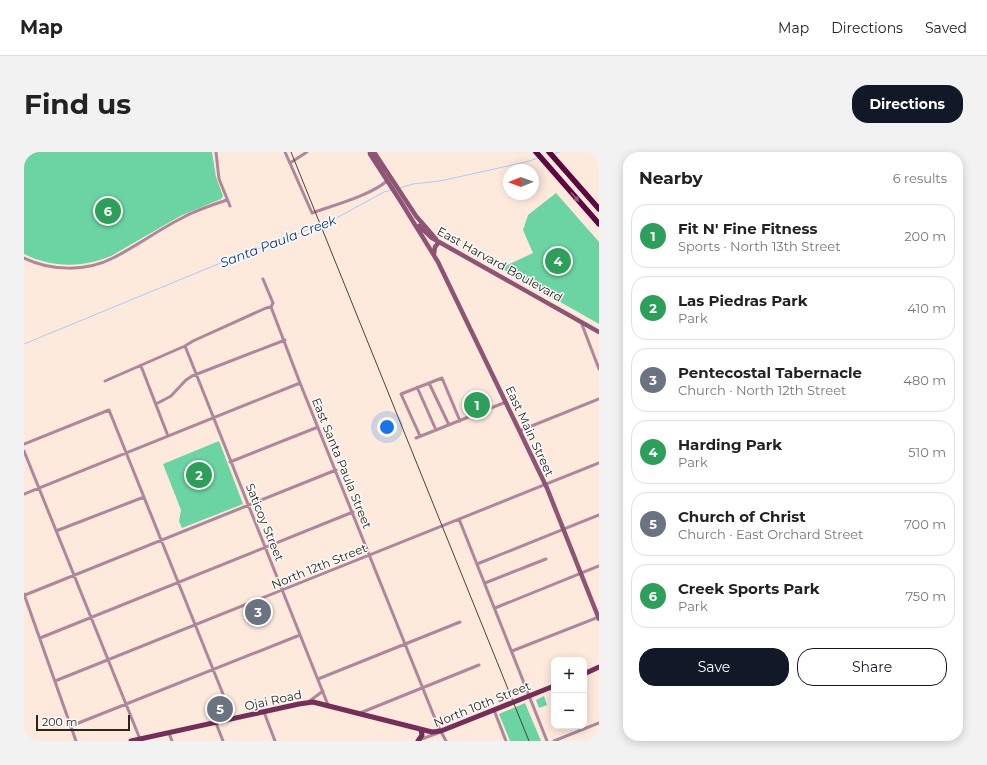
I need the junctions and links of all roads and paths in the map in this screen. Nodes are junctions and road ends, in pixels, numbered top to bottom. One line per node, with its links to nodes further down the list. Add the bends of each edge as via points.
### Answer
1 (216, 152): 10 (street, via 219,175)
2 (285, 152): 8 (street)
3 (307, 152): 8 (street)
4 (370, 152): 9 (street)
5 (374, 152): 9 (street)
6 (536, 152): 14 (highway, one-way to 14)
7 (549, 152): 13 (highway)
8 (290, 163): 9 (street, via 312,213)
9 (390, 182): 11 (street)
10 (227, 200): 12 (street); 17 (street, via 183,217 112,259 96,264 58,267)
11 (403, 201): 15 (street, East Harvard Boulevard, via 420,228); 16 (street, East Main Street)
12 (230, 206)
13 (599, 209)
14 (599, 224)
15 (438, 241): 16 (street); 20 (street, East Harvard Boulevard)
16 (435, 255): 32 (street, East Main Street)
17 (24, 258)
18 (263, 279): 19 (street, East Santa Paula Street, via 273,303)
19 (272, 307): 22 (street, East Santa Paula Street); 23 (street, via 200,337)
20 (581, 321): 21 (street, East Harvard Boulevard); 25 (street)
21 (599, 332)
22 (285, 340): 26 (street); 29 (street, East Santa Paula Street)
23 (185, 346): 24 (street); 26 (street, Saticoy Street)
24 (141, 366): 27 (street); 33 (street)
25 (599, 367)
26 (197, 375): 33 (street, via 186,380 171,396); 34 (street, Saticoy Street)
27 (105, 381)
28 (429, 382): 30 (street); 35 (street, via 442,378); 36 (street)
29 (300, 383): 34 (street); 37 (street, East Santa Paula Street)
30 (417, 387): 38 (street); 41 (street, via 401,394)
31 (599, 399): 39 (street)
32 (506, 402): 35 (street); 39 (street, East Main Street)
33 (156, 404): 40 (street)
34 (213, 418): 40 (street); 46 (street, Saticoy Street)
35 (460, 421): 36 (street)
36 (449, 425): 38 (street)
37 (318, 427): 46 (street); 48 (street, East Santa Paula Street)
38 (436, 430): 41 (street)
39 (519, 431): 49 (street, East Main Street)
40 (168, 436): 45 (street)
41 (420, 436): 42 (street)
42 (416, 438)
43 (24, 444): 45 (street, via 109,410)
44 (24, 451): 50 (street)
45 (127, 453): 50 (street); 52 (street)
46 (230, 462): 53 (street, Saticoy Street)
47 (599, 463): 49 (street, North 12th Street)
48 (336, 470): 53 (street); 54 (street, East Santa Paula Street)
49 (545, 485): 56 (street, North 12th Street); 57 (street, East Main Street)
50 (39, 488): 51 (street); 58 (street)
51 (24, 494)
52 (144, 497): 58 (street); 59 (street)
53 (248, 506): 59 (street); 60 (street, Saticoy Street)
54 (352, 512): 60 (street); 61 (street, East Santa Paula Street)
55 (599, 515): 57 (street)
56 (459, 519): 61 (street, North 12th Street); 63 (street)
57 (563, 530): 63 (street); 65 (street, East Main Street)
58 (56, 532): 66 (street)
59 (161, 540): 66 (street); 67 (street)
60 (266, 548): 67 (street); 69 (street, Saticoy Street)
61 (369, 555): 69 (street, North 12th Street); 78 (street, East Santa Paula Street)
62 (546, 559): 68 (street)
63 (478, 564): 68 (street)
64 (599, 566): 65 (street)
65 (581, 574): 71 (street); 73 (street, East Main Street)
66 (74, 576): 70 (street); 72 (street)
67 (178, 583): 72 (street); 75 (street)
68 (485, 583): 71 (street)
69 (282, 590): 75 (street, North 12th Street); 76 (street, Saticoy Street)
70 (24, 594): 77 (street)
71 (495, 608): 79 (street)
72 (90, 618): 77 (street); 80 (street)
73 (599, 618): 79 (street)
74 (460, 622): 78 (street)
75 (195, 625): 80 (street, North 12th Street); 83 (street)
76 (300, 635): 83 (street); 85 (street, Saticoy Street)
77 (40, 638): 86 (street)
78 (405, 644): 85 (street); 88 (street, East Santa Paula Street)
79 (512, 651): 90 (street)
80 (108, 660): 86 (street, North 12th Street); 92 (street)
81 (479, 665): 88 (street)
82 (599, 667): 84 (main road)
83 (213, 669): 92 (street); 97 (street)
84 (587, 673)
85 (318, 679): 89 (street, Saticoy Street)
86 (55, 681): 100 (street)
87 (551, 687): 90 (main road, North 10th Street)
88 (422, 688): 96 (street); 102 (street, East Santa Paula Street)
89 (323, 691): 91 (street); 93 (street, Saticoy Street)
90 (528, 696): 94 (main road, North 10th Street); 113 (street)
91 (307, 703): 93 (main road, Ojai Road); 95 (main road, Ojai Road)
92 (126, 704): 100 (street); 104 (street)
93 (328, 705): 96 (main road, Ojai Road)
94 (494, 710): 102 (main road, North 10th Street); 112 (street)
95 (264, 712): 97 (main road, Ojai Road); 109 (street)
96 (358, 714): 101 (main road, Ojai Road)
97 (233, 719): 98 (main road, Ojai Road)
98 (216, 723): 103 (main road, Ojai Road); 108 (street)
99 (599, 723): 114 (street)
100 (71, 726): 105 (street)
101 (420, 730): 102 (main road, Ojai Road); 110 (main road, via 422,735)
102 (441, 731): 110 (street, North 10th Street); 111 (street, East Santa Paula Street)
103 (169, 733): 104 (main road, Ojai Road); 107 (street)
104 (140, 739): 106 (main road, Ojai Road)
105 (76, 741)
106 (131, 741)
107 (172, 741)
108 (223, 741)
109 (275, 741)
110 (418, 741)
111 (446, 741)
112 (506, 741)
113 (547, 741)
114 (554, 741)

